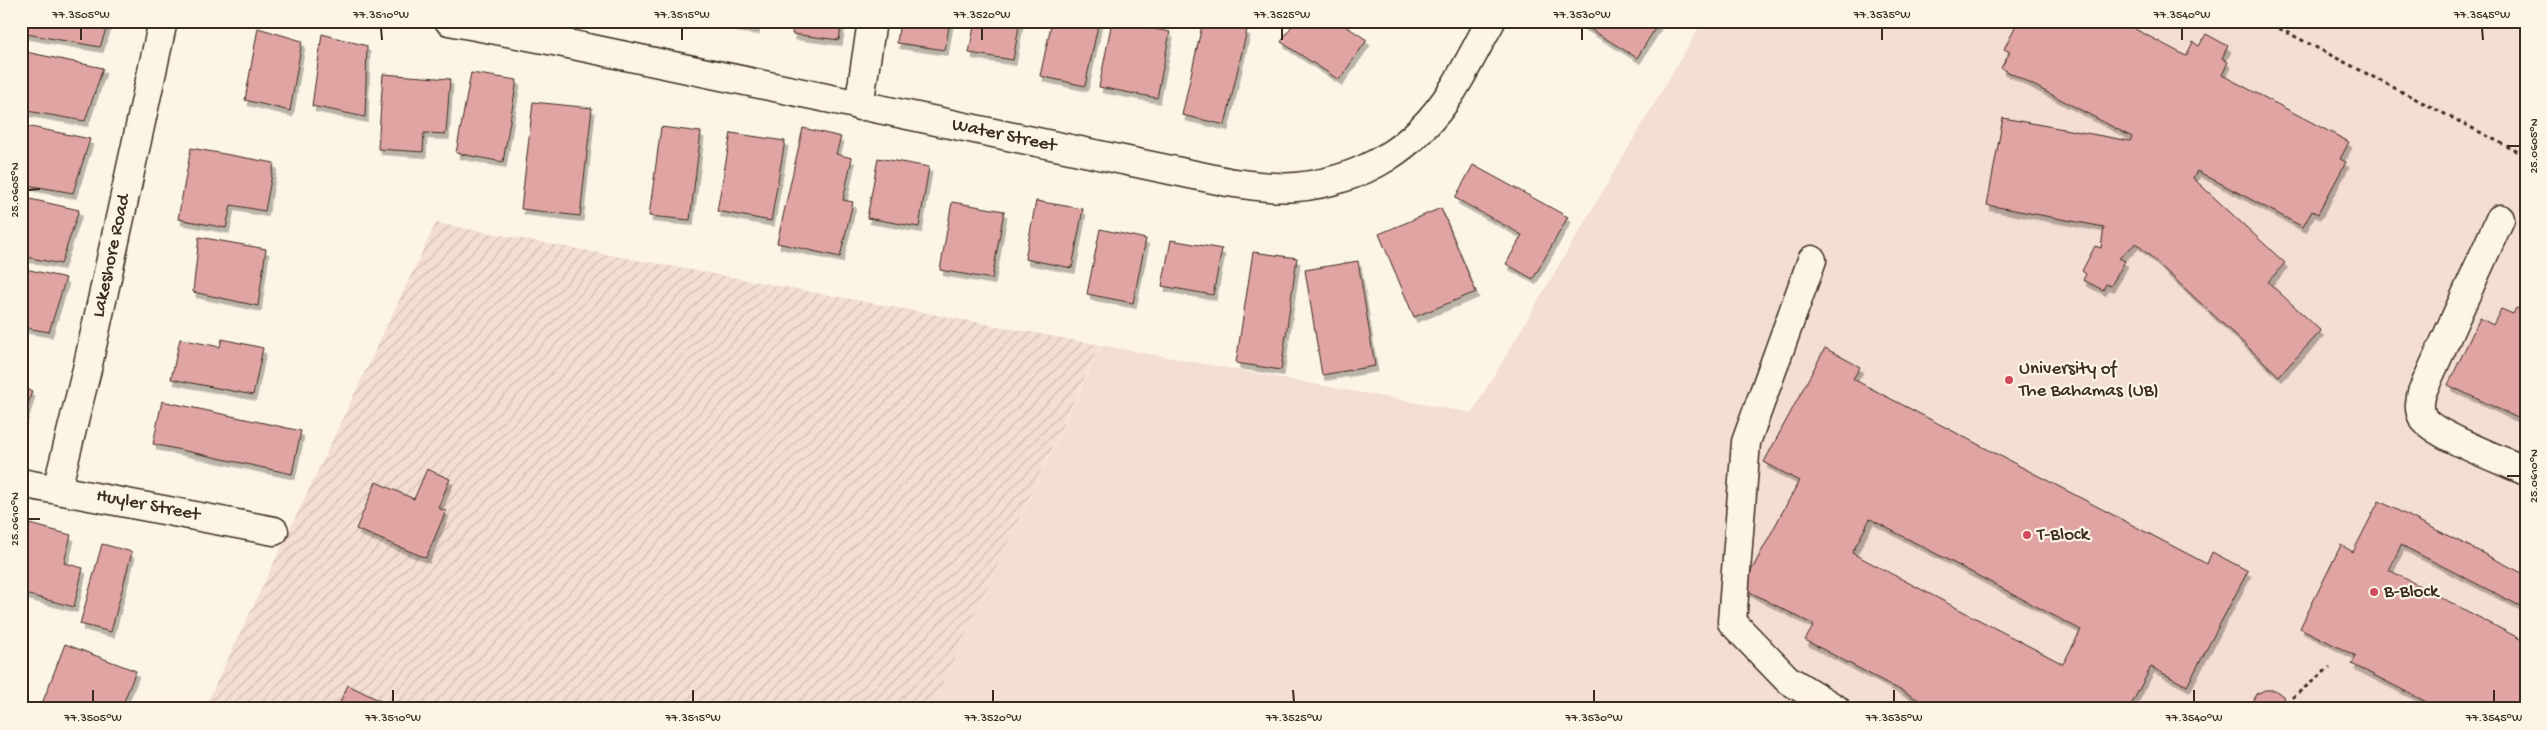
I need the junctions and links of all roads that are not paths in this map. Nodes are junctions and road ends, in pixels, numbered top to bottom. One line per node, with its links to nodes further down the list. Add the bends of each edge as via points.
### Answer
1 (163, 21): 11 (street, Lakeshore Road, via 87,369)
2 (449, 21): 5 (street, Water Street)
3 (872, 21): 6 (street)
4 (1491, 21): 6 (street, Water Street, via 1451,92 1416,135 1392,156 1331,182 1295,187 1228,182)
5 (556, 31): 6 (street, Water Street)
6 (859, 106)
7 (2500, 219): 9 (street, via 2422,392 2419,406 2423,419 2436,430)
8 (1812, 260): 13 (street, via 1746,442 1732,622 1787,679)
9 (2526, 471)
10 (21, 483): 11 (street, Huyler Street)
11 (57, 489): 12 (street, Huyler Street)
12 (274, 531)
13 (1836, 709)

